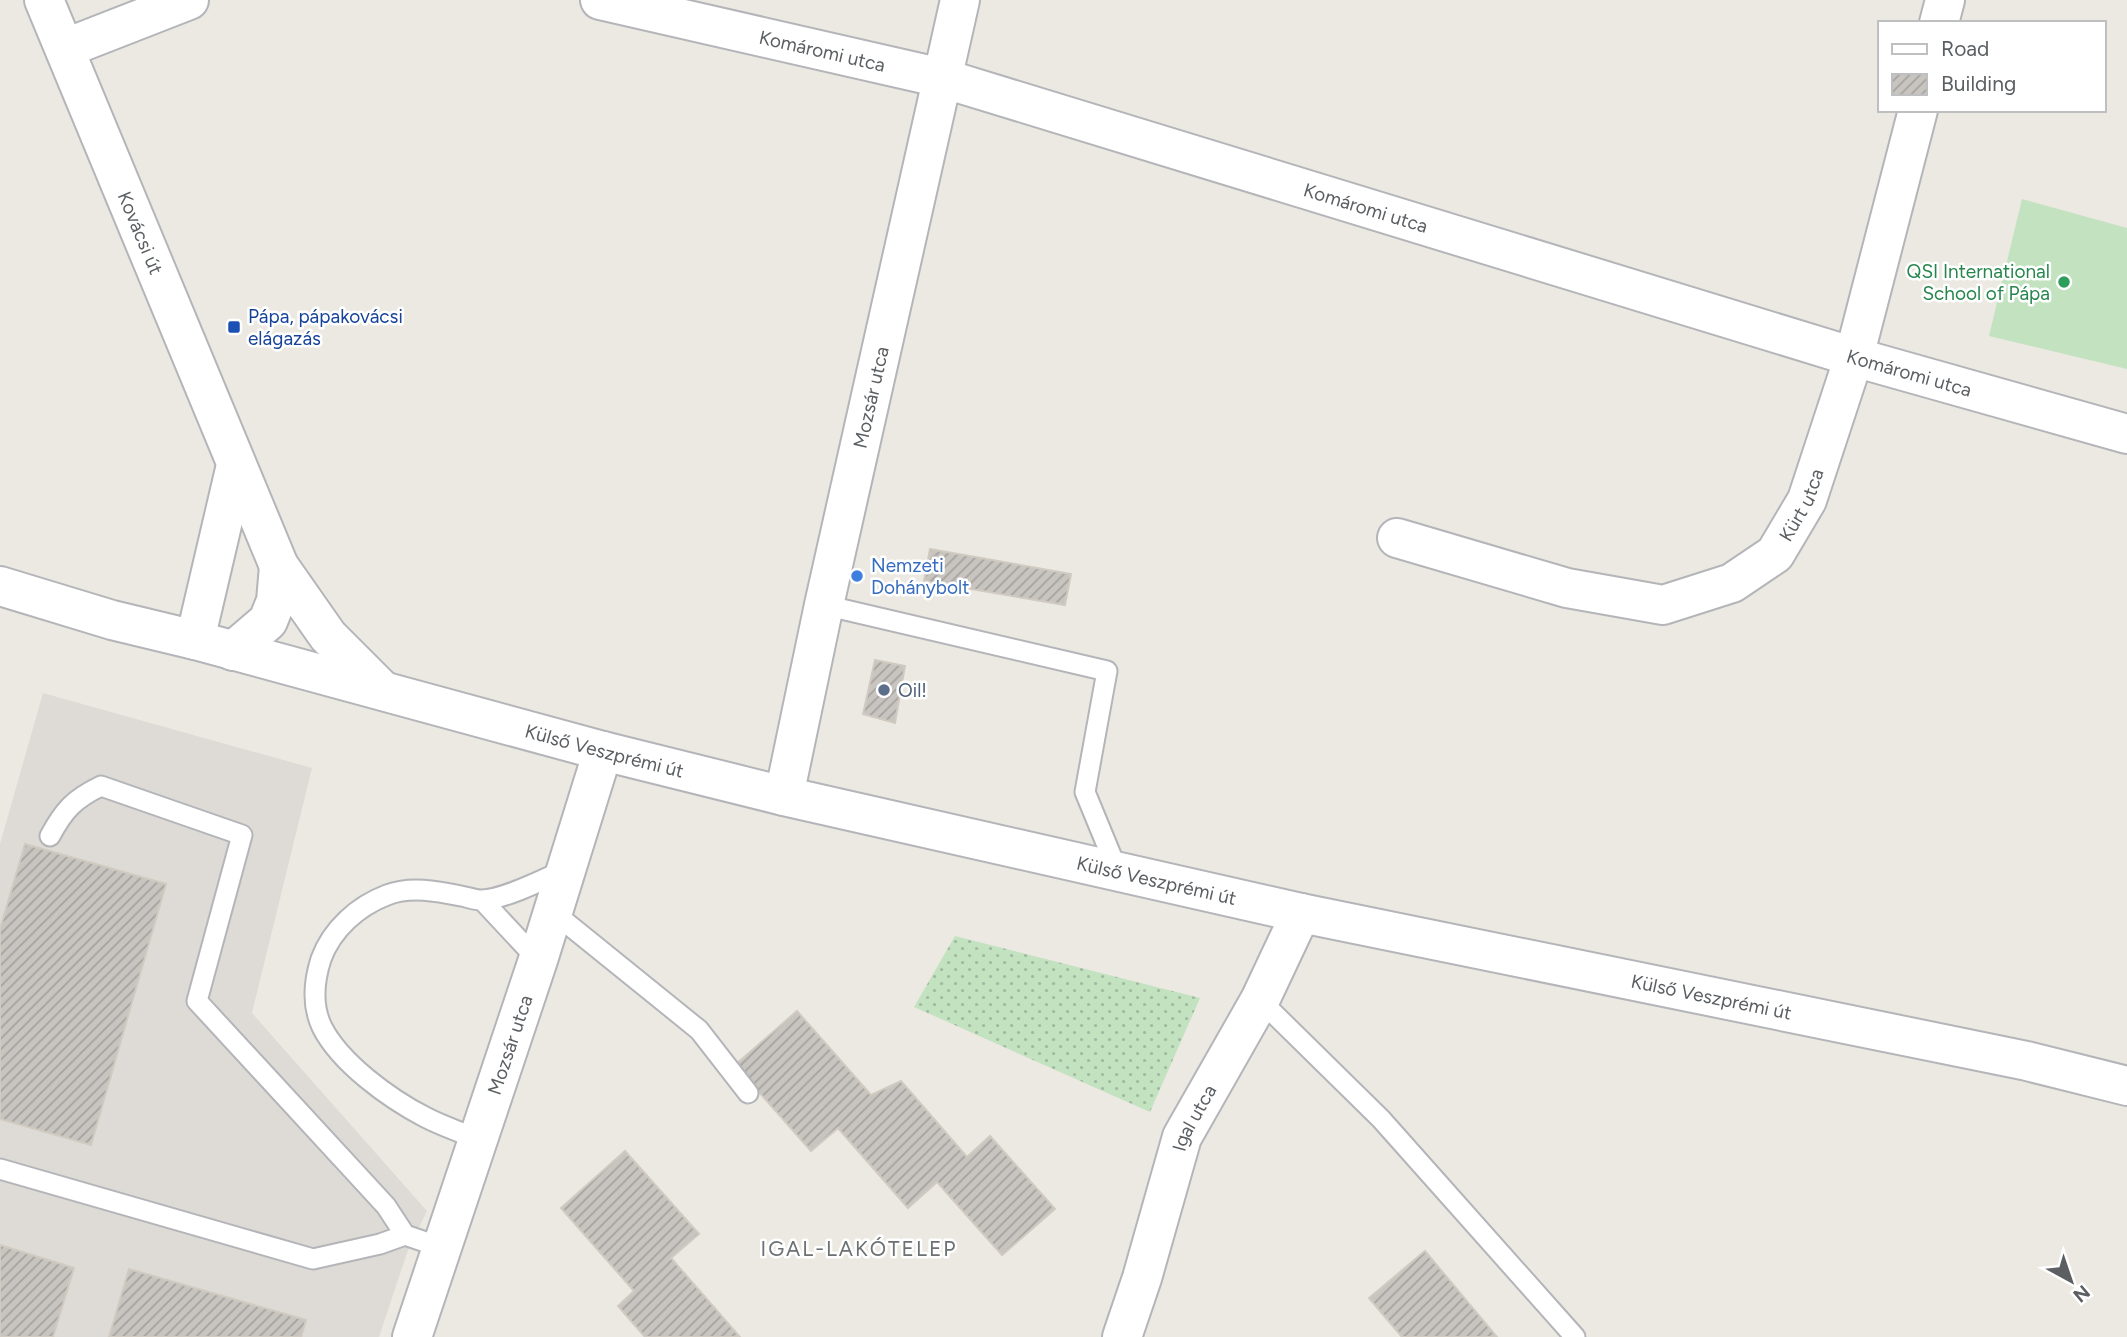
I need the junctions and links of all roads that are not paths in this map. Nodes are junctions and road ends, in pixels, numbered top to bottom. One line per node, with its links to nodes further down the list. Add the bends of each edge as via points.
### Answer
1 (44, 0): 7 (street, Kovácsi út)
2 (189, 0): 7 (street)
3 (600, 0): 8 (street, Komáromi utca)
4 (960, 0): 8 (street, Mozsár utca)
5 (1945, 0): 6 (street)
6 (1940, 21)
7 (66, 48): 12 (street, Kovácsi út)
8 (942, 78): 10 (street, Komáromi utca); 16 (street, Mozsár utca)
9 (1917, 112): 10 (street, Kürt utca)
10 (1854, 357): 11 (street, Komáromi utca); 13 (street, Kürt utca, via 1807,500 1776,554 1732,583 1663,605 1567,587)
11 (2127, 434)
12 (236, 465): 14 (street, Kovácsi út); 17 (street)
13 (1397, 538)
14 (279, 566): 18 (street, via 276,601 268,621); 19 (street, Kovácsi út, via 328,636)
15 (0, 586): 17 (street, Külső Veszprémi út)
16 (824, 605): 21 (street, Mozsár utca); 24 (lane, via 1107,671 1085,792)
17 (195, 640): 18 (street, Külső Veszprémi út)
18 (233, 651): 19 (street, Külső Veszprémi út)
19 (383, 691): 20 (street, Külső Veszprémi út)
20 (603, 751): 21 (street, Külső Veszprémi út); 23 (street, Mozsár utca)
21 (783, 796): 24 (street, Külső Veszprémi út)
22 (50, 836): 34 (lane, via 61,815 80,796 101,786 242,835 197,1001 386,1206)
23 (566, 869): 25 (lane, via 526,888); 26 (street, Mozsár utca)
24 (1118, 872): 27 (street, Külső Veszprémi út)
25 (482, 900): 28 (lane); 32 (lane, via 428,890 391,893 364,904 325,949 316,974 315,1002 322,1027 363,1075 425,1117)
26 (553, 912): 28 (street, Mozsár utca); 31 (lane, via 699,1030)
27 (1301, 913): 29 (street, Igal utca); 30 (street, Külső Veszprémi út, via 2027,1061)
28 (538, 960): 32 (street, Mozsár utca)
29 (1260, 1000): 37 (street, Igal utca, via 1182,1137); 38 (lane, via 1381,1119)
30 (2127, 1086)
31 (748, 1093)
32 (479, 1140): 35 (street, Mozsár utca)
33 (0, 1169): 34 (lane, via 313,1259)
34 (405, 1235): 35 (lane)
35 (443, 1248): 36 (street, Mozsár utca)
36 (412, 1337)
37 (1122, 1337)
38 (1575, 1337)

